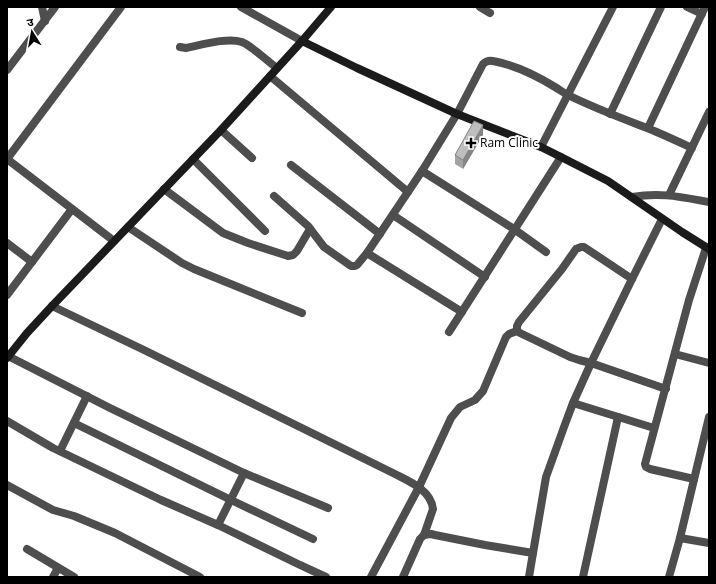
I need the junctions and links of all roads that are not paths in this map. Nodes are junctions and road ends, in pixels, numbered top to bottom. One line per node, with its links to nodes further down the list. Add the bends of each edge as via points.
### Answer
1 (42, 7): 12 (street)
2 (55, 7): 12 (street)
3 (121, 7): 28 (street)
4 (241, 7): 13 (street)
5 (330, 7): 13 (street)
6 (480, 7): 11 (street)
7 (613, 7): 18 (street)
8 (661, 7): 21 (street)
9 (687, 7): 10 (street)
10 (704, 10): 22 (street)
11 (490, 13)
12 (45, 21): 16 (street)
13 (302, 41): 15 (street); 20 (street)
14 (180, 47): 15 (street, via 238,41)
15 (276, 68): 17 (street)
16 (7, 70)
17 (270, 76): 23 (street); 33 (street)
18 (568, 95): 20 (street, via 527,73 489,61 482,64); 21 (street); 24 (street)
19 (709, 112): 25 (street)
20 (457, 114): 24 (street); 31 (street)
21 (610, 114): 22 (street)
22 (648, 128): 25 (street)
23 (220, 130): 27 (street); 29 (street)
24 (542, 147): 26 (street)
25 (692, 148): 34 (street)
26 (561, 157): 36 (street); 43 (street)
27 (252, 158)
28 (7, 159): 38 (street)
29 (193, 159): 32 (street); 44 (street)
30 (291, 165): 45 (street)
31 (422, 172): 33 (street); 43 (street)
32 (164, 189): 41 (street); 42 (street, via 223,234 288,256 295,254)
33 (408, 192): 39 (street)
34 (669, 195): 36 (street); 37 (street)
35 (274, 196): 42 (street)
36 (632, 197): 40 (street)
37 (709, 202)
38 (72, 209): 46 (street); 51 (street)
39 (393, 215): 45 (street); 52 (street)
40 (662, 219): 48 (street); 53 (street)
41 (128, 227): 46 (street); 57 (street, via 182,263)
42 (310, 228): 50 (street, via 324,248 351,266 357,265)
43 (514, 229): 49 (street); 52 (street)
44 (265, 230)
45 (380, 234): 50 (street)
46 (114, 242): 55 (street)
47 (7, 243): 51 (street)
48 (707, 248): 60 (street, via 689,300)
49 (546, 252)
50 (368, 253): 56 (street)
51 (32, 262): 54 (street)
52 (485, 277): 56 (street)
53 (632, 278): 58 (street, via 584,247 579,247 519,322); 62 (street)
54 (7, 295)
55 (52, 306): 61 (street); 76 (street)
56 (462, 312): 59 (street)
57 (302, 314)
58 (517, 331): 62 (street, via 566,355); 76 (street, via 506,337 483,391 474,400 460,407 451,418)
59 (449, 332)
60 (675, 354): 63 (street); 64 (street)
61 (8, 357): 65 (street)
62 (591, 363): 64 (street); 66 (street)
63 (709, 363)
64 (666, 389): 71 (street)
65 (87, 396): 70 (street); 73 (street)
66 (573, 404): 67 (street); 85 (street, via 546,477)
67 (618, 417): 71 (street); 94 (street)
68 (709, 417): 74 (street)
69 (7, 421): 72 (street)
70 (74, 423): 72 (street); 77 (street)
71 (654, 428): 74 (street, via 645,466)
72 (60, 451): 79 (street)
73 (244, 473): 77 (street); 78 (street)
74 (694, 479): 81 (street)
75 (7, 485): 89 (street, via 52,510 115,533)
76 (419, 487): 80 (street, via 433,509); 91 (street)
77 (231, 500): 79 (street); 82 (street)
78 (328, 508)
79 (218, 525): 90 (street)
80 (424, 535): 85 (street, via 435,534); 92 (street)
81 (680, 538): 83 (street); 95 (street)
82 (313, 539)
83 (709, 543)
84 (27, 549): 86 (street)
85 (532, 552): 93 (street)
86 (58, 568): 87 (street); 88 (street)
87 (53, 577)
88 (74, 577)
89 (200, 577)
90 (326, 577)
91 (371, 577)
92 (403, 577)
93 (530, 577)
94 (583, 577)
95 (669, 577)

